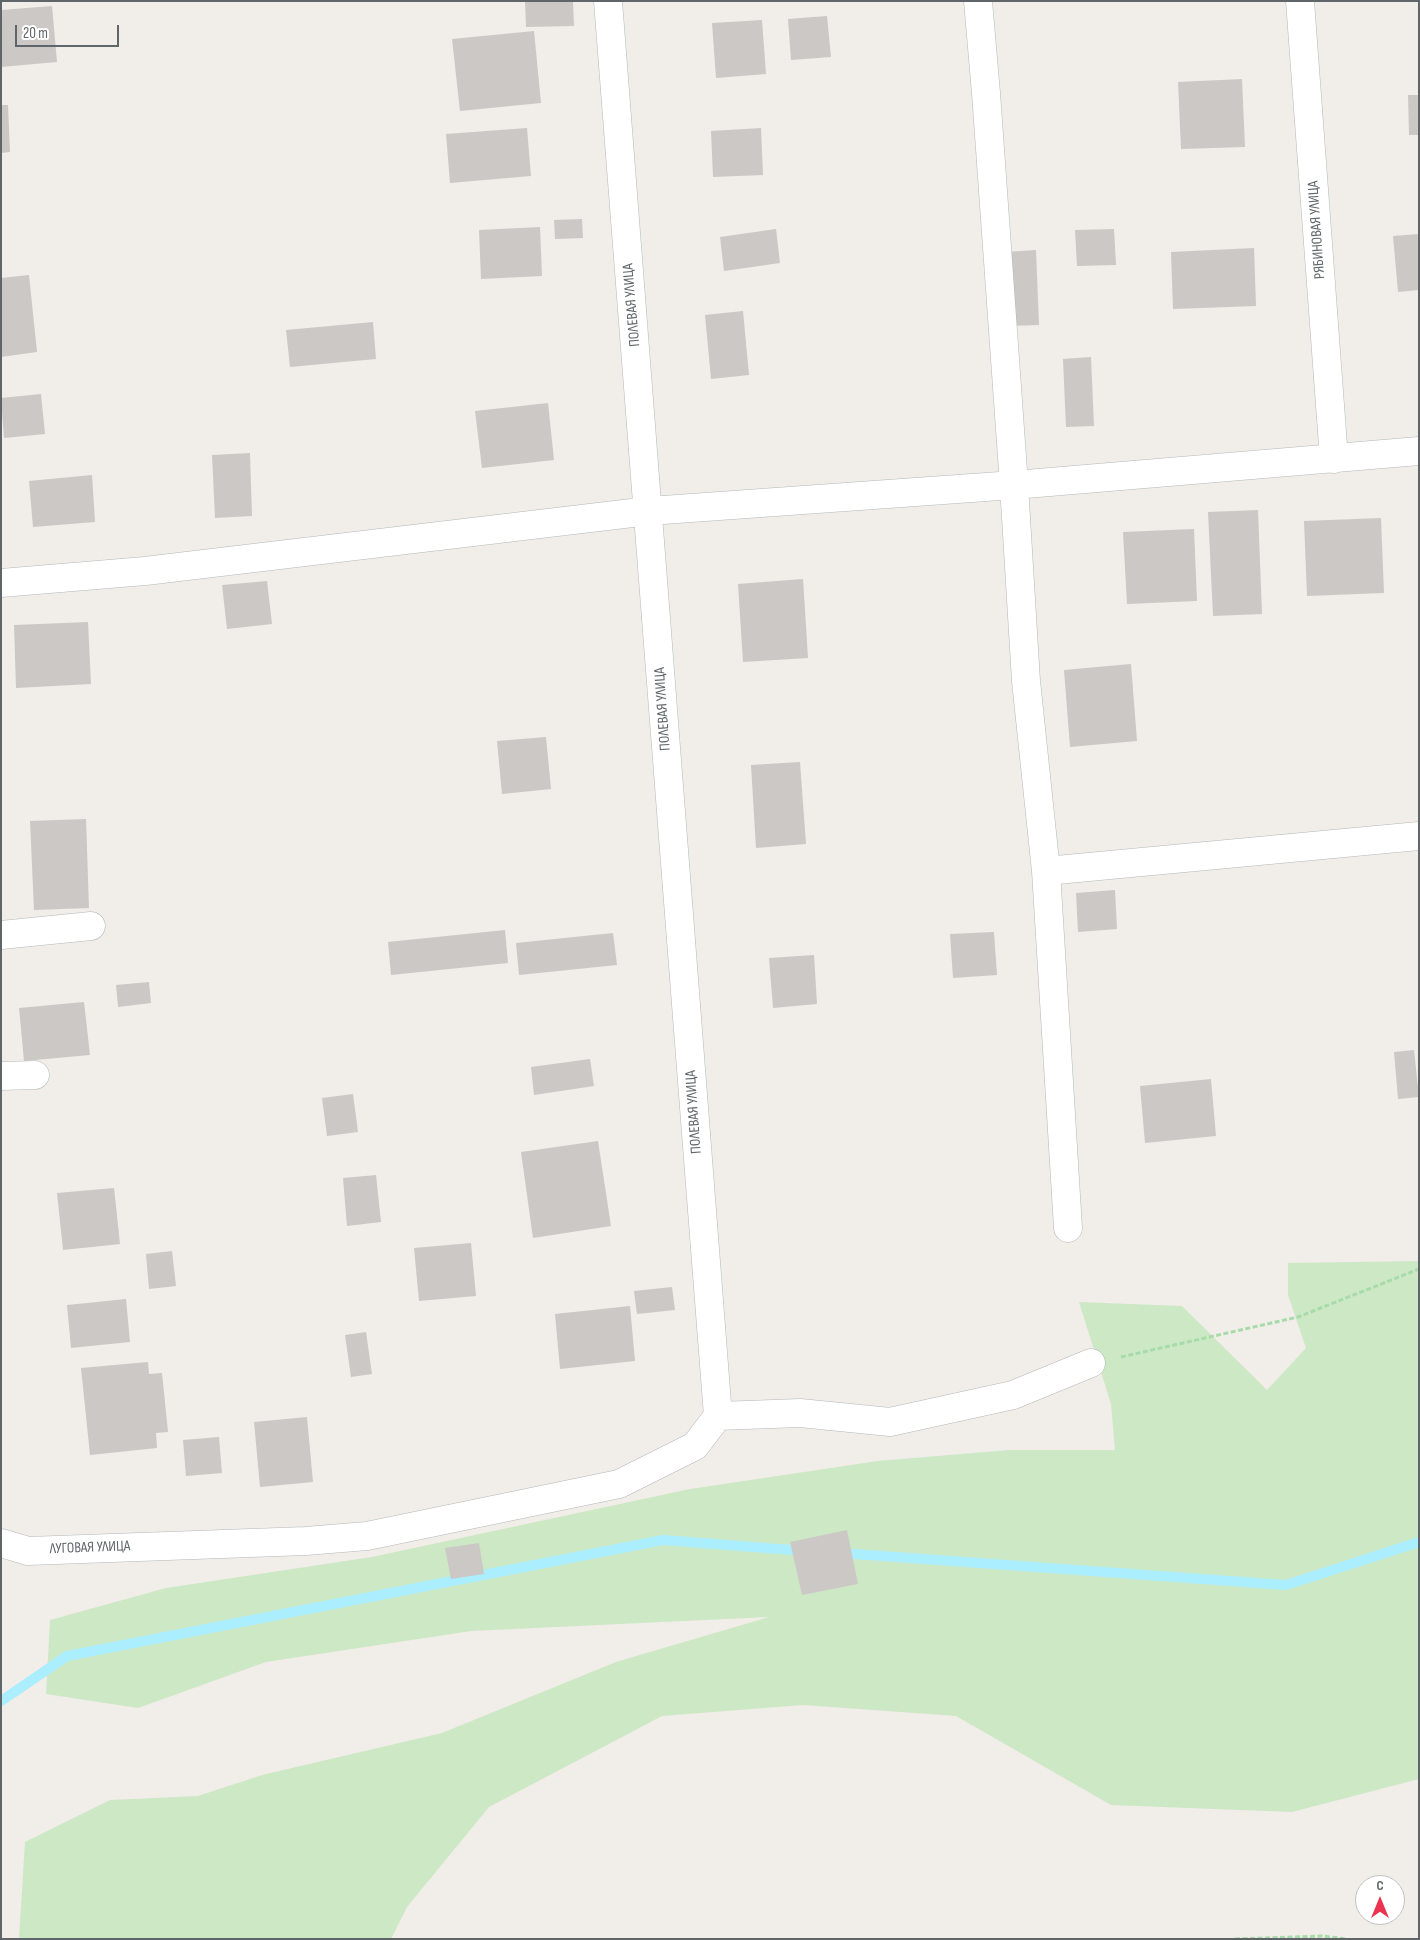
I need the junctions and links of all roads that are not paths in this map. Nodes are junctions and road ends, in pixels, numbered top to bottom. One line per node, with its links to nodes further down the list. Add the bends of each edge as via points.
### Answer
1 (608, 1): 7 (street, ПОЛЕВАЯ УЛИЦА)
2 (978, 1): 6 (street)
3 (1300, 1): 5 (street, РЯБИНОВАЯ УЛИЦА)
4 (1419, 451): 5 (street)
5 (1334, 459): 6 (street)
6 (1014, 485): 7 (street); 10 (street, via 1026,681)
7 (649, 511): 8 (street, via 145,571); 17 (street, ПОЛЕВАЯ УЛИЦА)
8 (1, 583)
9 (1419, 836): 10 (street)
10 (1046, 871): 15 (street)
11 (91, 926): 12 (street)
12 (1, 935)
13 (35, 1075): 14 (street)
14 (1, 1076)
15 (1068, 1228)
16 (1091, 1364): 17 (street, via 1013,1395 890,1422 800,1413)
17 (718, 1416): 18 (street, ЛУГОВАЯ УЛИЦА, via 695,1446 619,1484 367,1536 28,1551)
18 (1, 1543)

